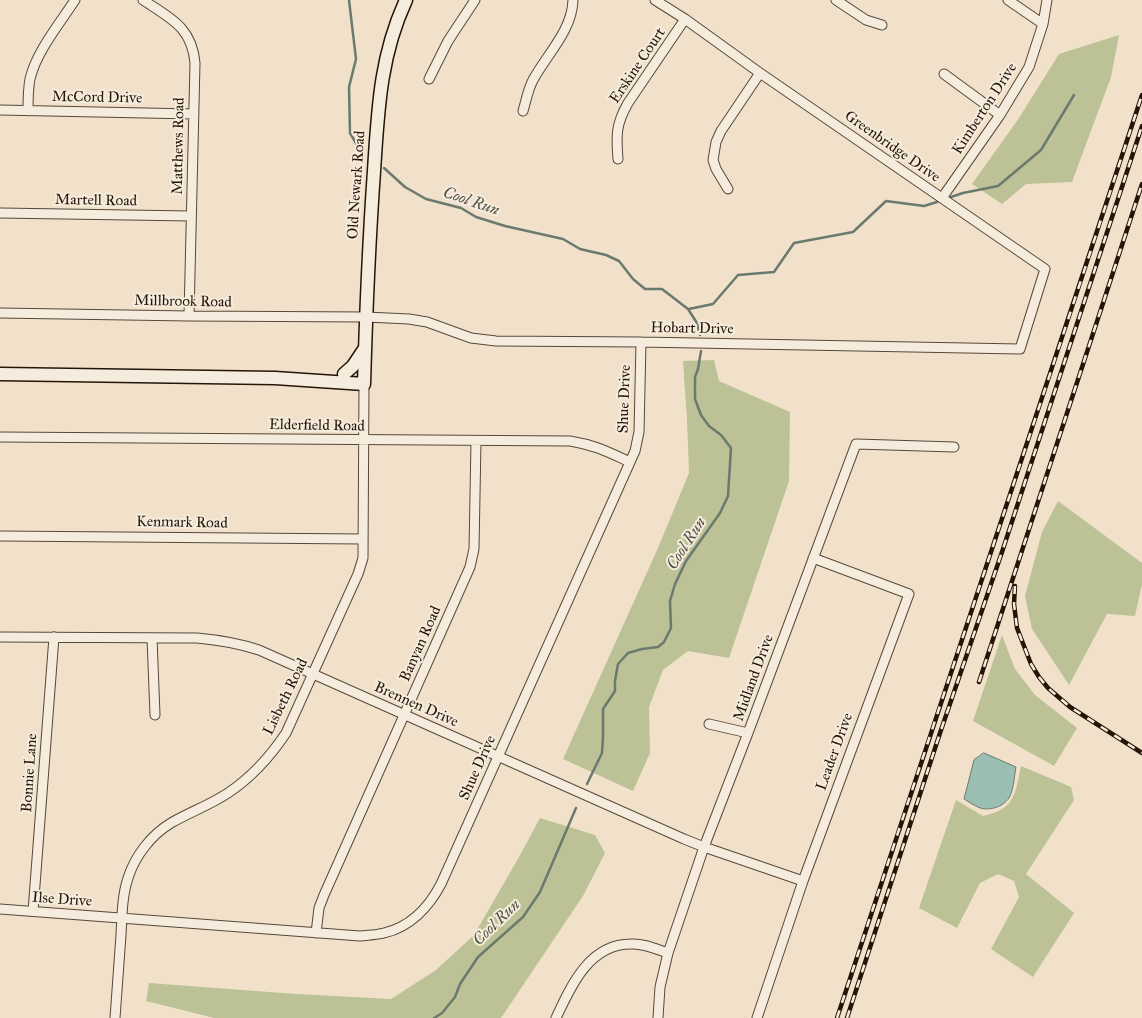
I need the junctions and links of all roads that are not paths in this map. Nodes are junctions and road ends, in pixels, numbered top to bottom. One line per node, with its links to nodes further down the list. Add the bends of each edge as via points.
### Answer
1 (75, 0): 17 (street, via 37,60 30,78)
2 (143, 0): 19 (street, Matthews Road, via 181,27 192,46)
3 (406, 0): 28 (street, Old Newark Road, via 386,57 380,90)
4 (475, 0): 15 (street, via 448,41)
5 (573, 0): 18 (street, via 567,27 532,82)
6 (655, 0): 10 (street, Greenbridge Drive)
7 (836, 0): 12 (street, via 866,20)
8 (1008, 0): 11 (street)
9 (1047, 0): 11 (street, Kimberton Drive)
10 (685, 19): 13 (street, Greenbridge Drive); 21 (street, Erskine Court, via 620,118 616,141)
11 (1043, 24): 20 (street, Kimberton Drive, via 1029,67)
12 (882, 25)
13 (760, 73): 22 (street, via 716,142 713,160); 23 (street, Greenbridge Drive)
14 (944, 74): 20 (street)
15 (429, 80)
16 (0, 110): 17 (street, McCord Drive)
17 (28, 111): 19 (street, McCord Drive)
18 (523, 111)
19 (194, 114): 25 (street, Matthews Road)
20 (1000, 115): 23 (street, Kimberton Drive)
21 (618, 158)
22 (728, 189)
23 (942, 198): 31 (street, Greenbridge Drive, via 1045,269)
24 (0, 212): 25 (street, Martell Road)
25 (191, 216): 27 (street, Matthews Road)
26 (0, 313): 27 (street, Millbrook Road)
27 (189, 316): 28 (street, Millbrook Road)
28 (366, 317): 29 (street, Hobart Drive, via 427,322 482,340); 30 (street, Old Newark Road)
29 (641, 342): 31 (street, Hobart Drive); 40 (street, Shue Drive, via 639,432)
30 (365, 348): 33 (street); 35 (street, Old Newark Road)
31 (1020, 349)
32 (0, 374): 34 (street)
33 (344, 374): 34 (street); 35 (street)
34 (275, 378): 35 (street)
35 (364, 380): 37 (street, Lisbeth Road)
36 (0, 437): 37 (street, Elderfield Road)
37 (364, 440): 38 (street, Elderfield Road); 42 (street, Lisbeth Road)
38 (476, 441): 40 (street, Elderfield Road, via 587,444); 49 (street, Banyan Road, via 472,559)
39 (954, 447): 43 (street, Midland Drive, via 856,444)
40 (630, 462): 52 (street, Shue Drive)
41 (0, 536): 42 (street, Kenmark Road)
42 (363, 539): 47 (street, Lisbeth Road, via 361,567)
43 (813, 558): 51 (street, Midland Drive); 54 (street, Leader Drive, via 909,594)
44 (0, 637): 45 (street, Brennen Drive)
45 (54, 637): 46 (street, Brennen Drive); 56 (street, Bonnie Lane)
46 (152, 638): 47 (street, Brennen Drive, via 230,642 259,650); 48 (street)
47 (313, 674): 49 (street, Brennen Drive); 57 (street, Lisbeth Road, via 286,733 269,757 228,793 171,823 149,841 128,878)
48 (155, 715)
49 (405, 715): 52 (street, Brennen Drive); 58 (street, Banyan Road, via 324,895)
50 (708, 724): 51 (street)
51 (748, 733): 53 (street, Midland Drive)
52 (498, 757): 53 (street, Brennen Drive); 58 (street, Shue Drive, via 442,884 419,914 384,933 360,936)
53 (704, 847): 54 (street, Brennen Drive); 59 (street, Midland Drive)
54 (803, 881): 63 (street, Leader Drive)
55 (0, 909): 56 (street, Ilse Drive)
56 (34, 912): 57 (street, Ilse Drive)
57 (122, 918): 58 (street, Shue Drive); 60 (street, Lisbeth Road)
58 (316, 933)
59 (668, 953): 61 (street, via 631,944 618,945 594,957 580,972); 62 (street, Midland Drive, via 660,987)
60 (115, 1018)
61 (556, 1018)
62 (658, 1018)
63 (757, 1018)

